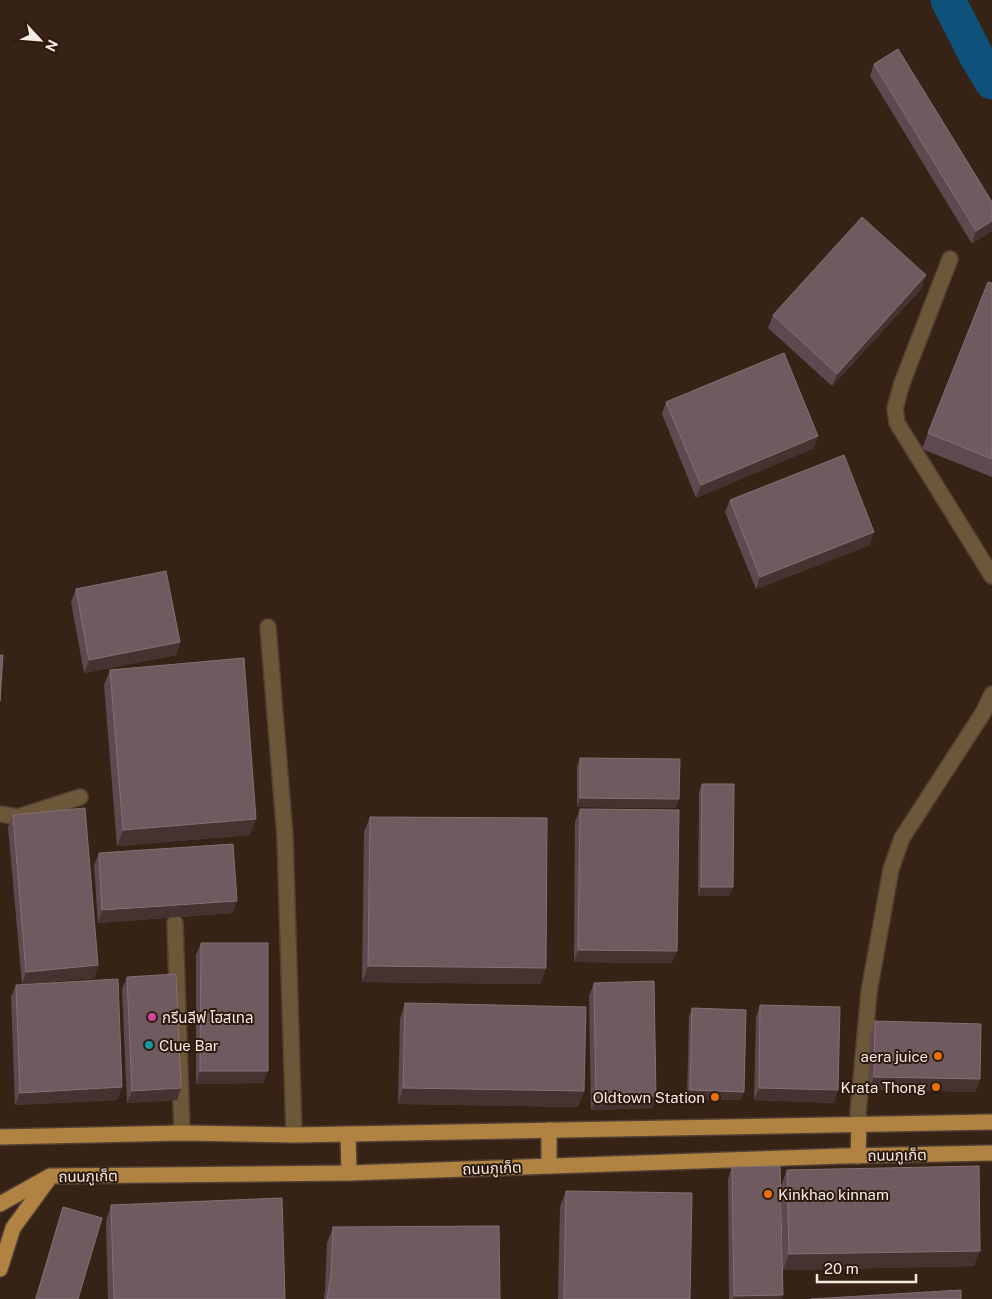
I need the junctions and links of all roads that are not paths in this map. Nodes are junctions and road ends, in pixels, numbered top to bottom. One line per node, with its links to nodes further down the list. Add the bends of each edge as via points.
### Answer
1 (950, 259): 2 (street, via 895,408 897,423)
2 (992, 576)
3 (268, 627): 14 (street, via 285,837)
4 (992, 694): 5 (street)
5 (988, 712): 10 (street, via 902,838 891,869 869,992)
6 (80, 797): 7 (street, via 18,817)
7 (0, 814)
8 (175, 923): 12 (street)
9 (992, 1122): 10 (main road, ถนนภูเก็ต)
10 (859, 1125): 11 (main road, ถนนภูเก็ต); 17 (main road)
11 (549, 1130): 13 (main road, ถนนภูเก็ต); 18 (main road)
12 (182, 1133): 14 (main road, ถนนภูเก็ต); 15 (main road, ถนนภูเก็ต)
13 (348, 1134): 14 (main road, ถนนภูเก็ต); 19 (main road)
14 (294, 1135)
15 (0, 1137)
16 (992, 1153): 17 (main road, ถนนภูเก็ต)
17 (858, 1156): 18 (main road, ถนนภูเก็ต)
18 (549, 1166): 19 (main road, ถนนภูเก็ต)
19 (349, 1173): 20 (main road, ถนนภูเก็ต)
20 (50, 1176): 21 (main road, ถนนภูเก็ต); 22 (main road, via 13,1228)
21 (0, 1204)
22 (0, 1269)

